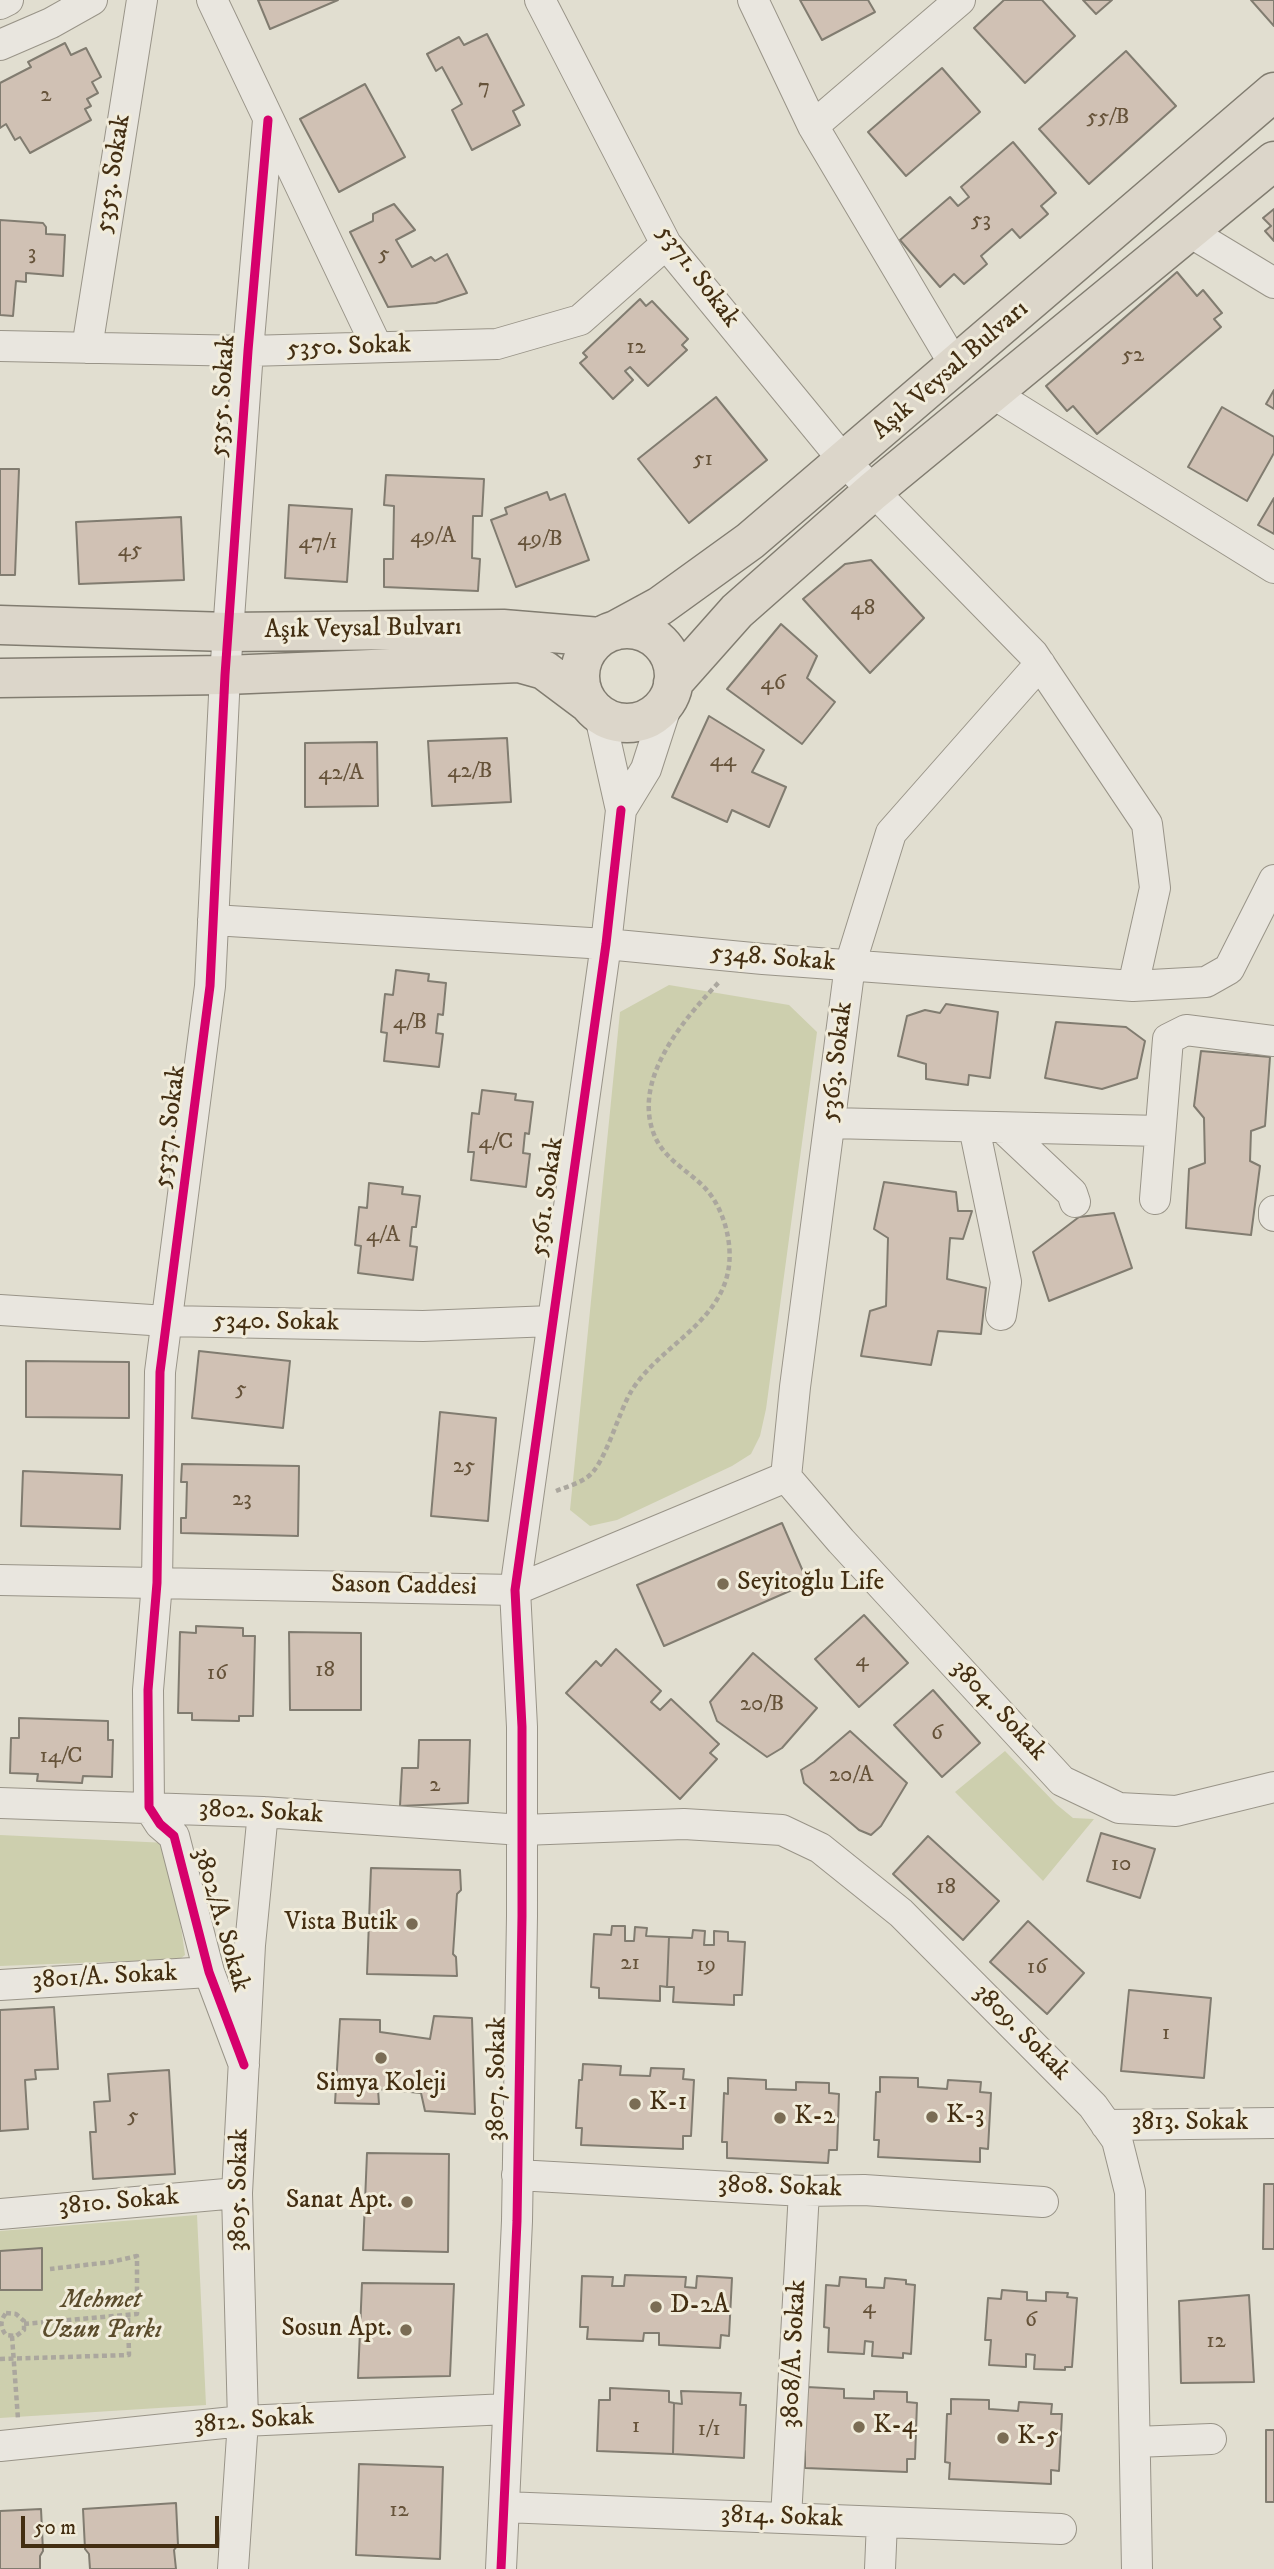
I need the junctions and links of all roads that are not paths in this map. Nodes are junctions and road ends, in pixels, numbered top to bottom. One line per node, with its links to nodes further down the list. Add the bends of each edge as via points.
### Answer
1 (8, 0): 8 (street)
2 (92, 0): 9 (street)
3 (142, 0): 19 (street, 5353. Sokak)
4 (212, 0): 11 (street)
5 (540, 0): 15 (street, 5371. Sokak)
6 (753, 0): 12 (street)
7 (960, 0): 12 (street)
8 (0, 4)
9 (0, 45)
10 (1274, 93): 21 (main road, Aşık Veysal Bulvarı)
11 (268, 120): 18 (street); 20 (street, 5355. Sokak)
12 (813, 126): 21 (street)
13 (1274, 161): 14 (main road, Aşık Veysal Bulvarı)
14 (1188, 231): 16 (street); 22 (main road, Aşık Veysal Bulvarı)
15 (666, 244): 18 (street, 5350. Sokak, via 580,320 497,344); 23 (street, 5371. Sokak)
16 (1274, 283)
17 (0, 346): 19 (street, 5350. Sokak)
18 (377, 347): 20 (street, 5350. Sokak)
19 (87, 348): 20 (street, 5350. Sokak)
20 (248, 351): 27 (street, 5355. Sokak)
21 (956, 367): 23 (main road, Aşık Veysal Bulvarı)
22 (992, 394): 24 (main road, Aşık Veysal Bulvarı); 25 (street)
23 (845, 462): 24 (street, 5371. Sokak); 28 (main road, Aşık Veysal Bulvarı, via 750,541 660,606)
24 (873, 491): 29 (street, 5371. Sokak); 32 (main road, Aşık Veysal Bulvarı, via 737,611)
25 (1274, 568)
26 (0, 625): 27 (main road, Aşık Veysal Bulvarı)
27 (228, 632): 28 (main road, Aşık Veysal Bulvarı, via 503,629); 30 (street, 5355. Sokak)
28 (607, 634): 32 (main road, via 629,629 657,640 673,667); 33 (main road, via 589,648 582,661 582,691)
29 (1040, 664): 38 (street, 5363. Sokak, via 891,833); 39 (street, 5371. Sokak, via 1147,824 1155,888)
30 (225, 675): 31 (main road, Aşık Veysal Bulvarı); 33 (main road, Aşık Veysal Bulvarı, via 519,663 544,670); 36 (street, 5537. Sokak)
31 (0, 678)
32 (671, 690): 33 (main road, via 659,711 646,720 615,722); 34 (street, via 646,769)
33 (594, 709): 34 (street)
34 (621, 810): 37 (street, 5361. Sokak)
35 (1274, 880): 39 (street, 5348. Sokak, via 1229,969 1206,982)
36 (213, 920): 37 (street, 5348. Sokak); 48 (street, 5537. Sokak, via 210,986)
37 (606, 944): 38 (street, 5348. Sokak); 49 (street, 5361. Sokak)
38 (850, 965): 39 (street, 5348. Sokak); 41 (street, 5363. Sokak)
39 (1133, 985)
40 (1274, 1041): 43 (street, via 1186,1030 1168,1039)
41 (830, 1123): 42 (street); 50 (street, 5363. Sokak)
42 (988, 1127): 43 (street); 45 (street, via 1072,1193); 47 (street, via 1006,1282)
43 (1160, 1131): 44 (street)
44 (1155, 1199)
45 (1074, 1202)
46 (0, 1310): 48 (street, 5340. Sokak)
47 (1001, 1315)
48 (166, 1321): 49 (street, 5340. Sokak, via 423,1326); 52 (street, 5537. Sokak, via 160,1372)
49 (552, 1321): 53 (street, 5361. Sokak)
50 (786, 1477): 53 (street, Sason Caddesi); 54 (street, 3804. Sokak, via 1062,1781 1119,1808 1176,1811)
51 (0, 1580): 52 (street, Sason Caddesi)
52 (157, 1583): 53 (street, Sason Caddesi); 56 (street, via 148,1690)
53 (515, 1590): 58 (street, 3807. Sokak)
54 (1274, 1787)
55 (0, 1803): 56 (street, 3802. Sokak)
56 (149, 1807): 57 (street, 3802. Sokak); 59 (street, 3802/A. Sokak, via 174,1836)
57 (263, 1812): 58 (street, 3802. Sokak); 61 (street, 3805. Sokak)
58 (522, 1830): 63 (street, 3809. Sokak, via 696,1825 782,1830 820,1848 901,1913 1038,2049); 64 (street, 3807. Sokak)
59 (209, 1972): 60 (street, 3801/A. Sokak); 61 (street, 3802/A. Sokak)
60 (0, 1985)
61 (244, 2065): 66 (street, 3805. Sokak)
62 (1274, 2123): 63 (street, 3813. Sokak)
63 (1106, 2125): 72 (street, 3809. Sokak, via 1117,2140 1130,2192)
64 (517, 2175): 65 (street, 3808. Sokak); 69 (street, 3807. Sokak)
65 (804, 2191): 67 (street, 3808. Sokak, via 864,2190); 75 (street, 3808/A. Sokak)
66 (237, 2193): 68 (street, 3810. Sokak); 70 (street, 3805. Sokak)
67 (1043, 2202)
68 (0, 2214)
69 (508, 2409): 70 (street, 3812. Sokak); 74 (street, 3807. Sokak)
70 (243, 2421): 73 (street, 3812. Sokak); 78 (street, 3805. Sokak)
71 (1211, 2439): 72 (street)
72 (1135, 2442): 81 (street, 3809. Sokak)
73 (9, 2445)
74 (504, 2507): 75 (street, 3814. Sokak); 79 (street, 3807. Sokak)
75 (786, 2518): 76 (street, 3814. Sokak)
76 (882, 2522): 77 (street, 3814. Sokak); 80 (street)
77 (1061, 2529)
78 (233, 2569)
79 (501, 2569)
80 (880, 2569)
81 (1137, 2569)

